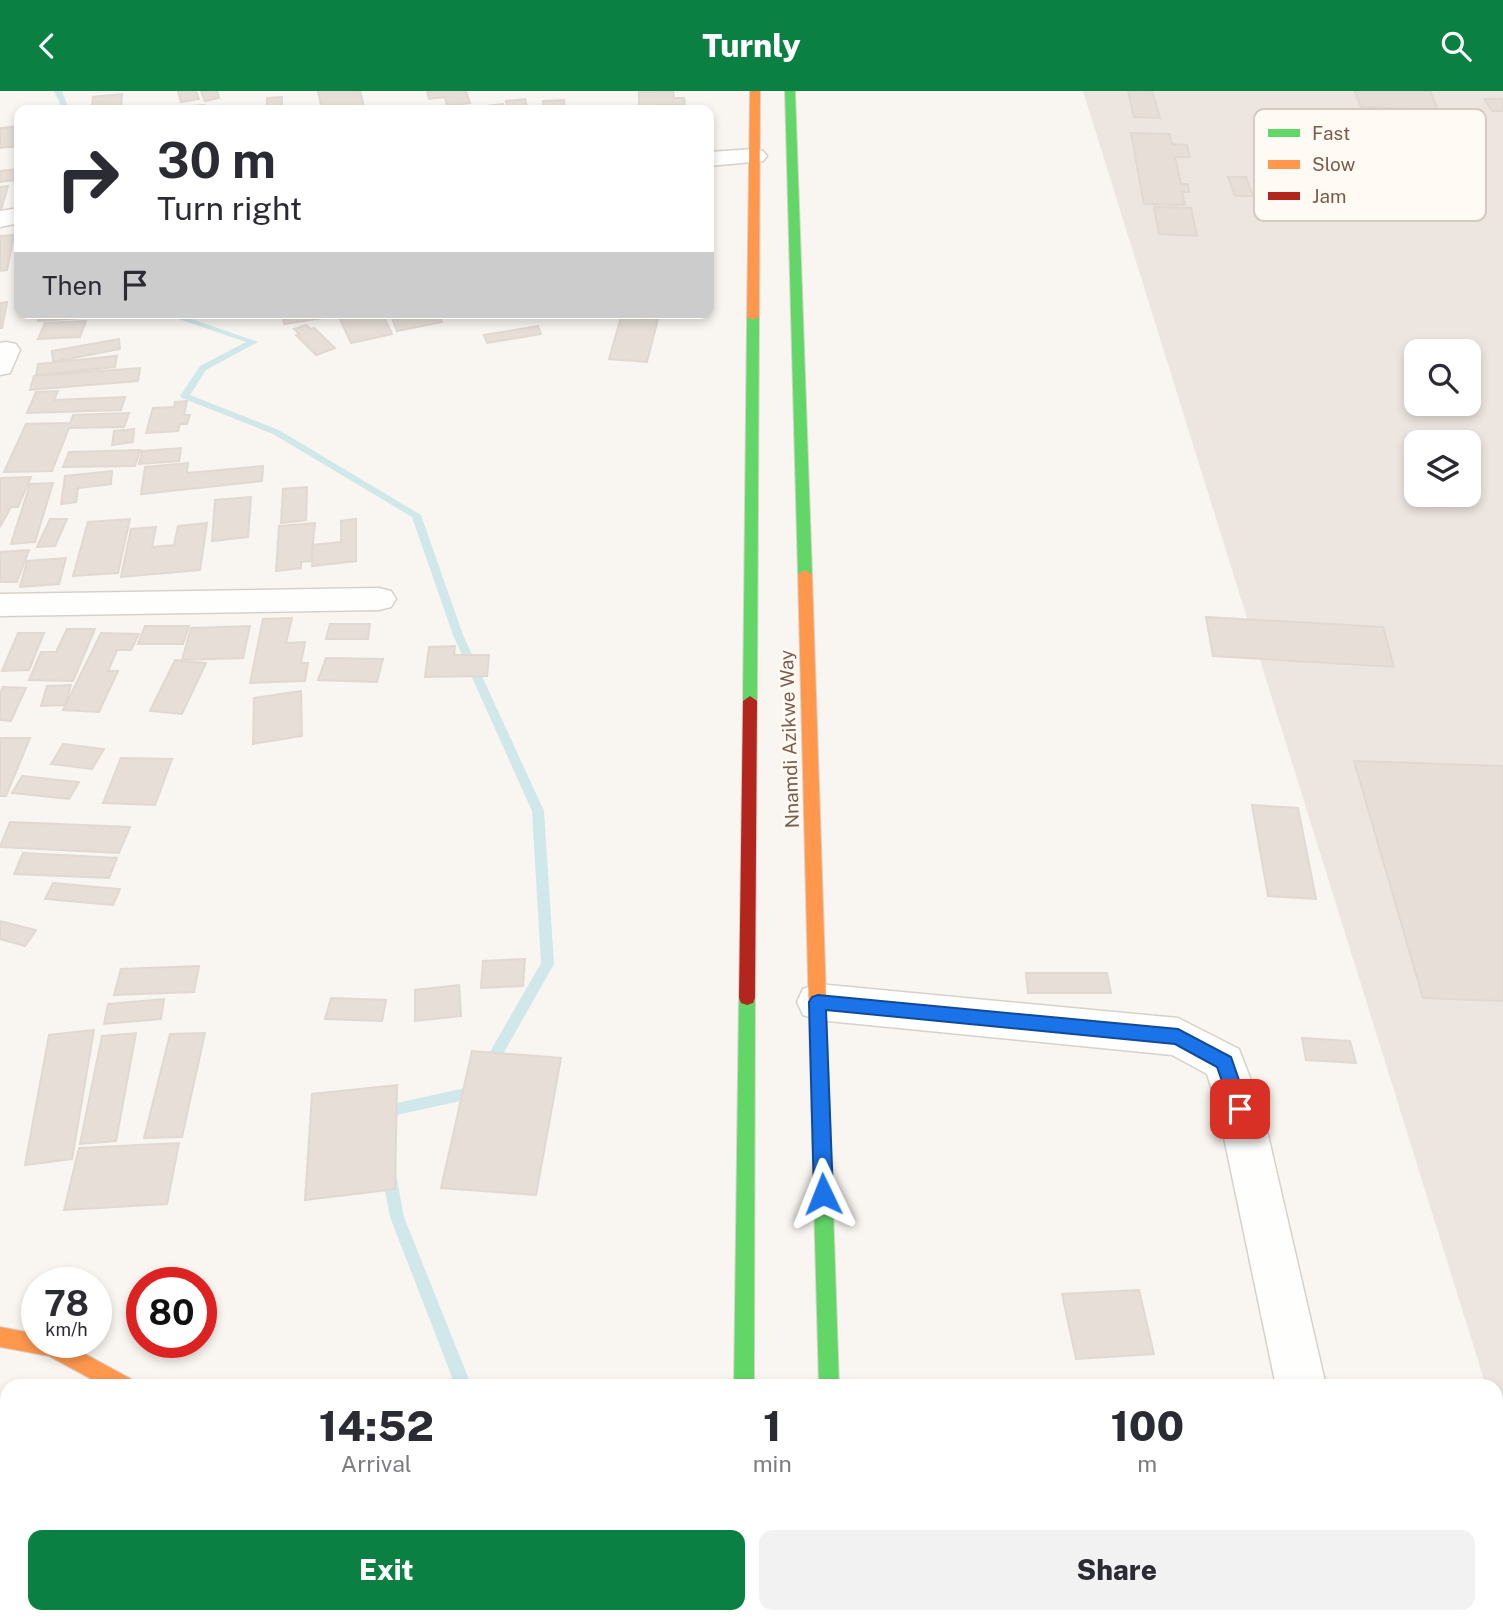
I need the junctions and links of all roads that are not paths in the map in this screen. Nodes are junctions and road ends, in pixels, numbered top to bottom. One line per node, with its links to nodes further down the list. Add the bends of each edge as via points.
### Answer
1 (755, 91): 3 (main road, Nnamdi Azikwe Way)
2 (790, 91): 7 (main road, Nnamdi Azikwe Way)
3 (755, 156): 4 (street); 10 (main road, Nnamdi Azikwe Way)
4 (714, 159)
5 (379, 599): 6 (street)
6 (0, 605)
7 (818, 1002): 11 (main road, Nnamdi Azikwe Way); 12 (street, via 1178,1037 1224,1062 1240,1109)
8 (0, 1337): 9 (main road, via 52,1347)
9 (111, 1379)
10 (744, 1379)
11 (829, 1379)
12 (1299, 1379)

